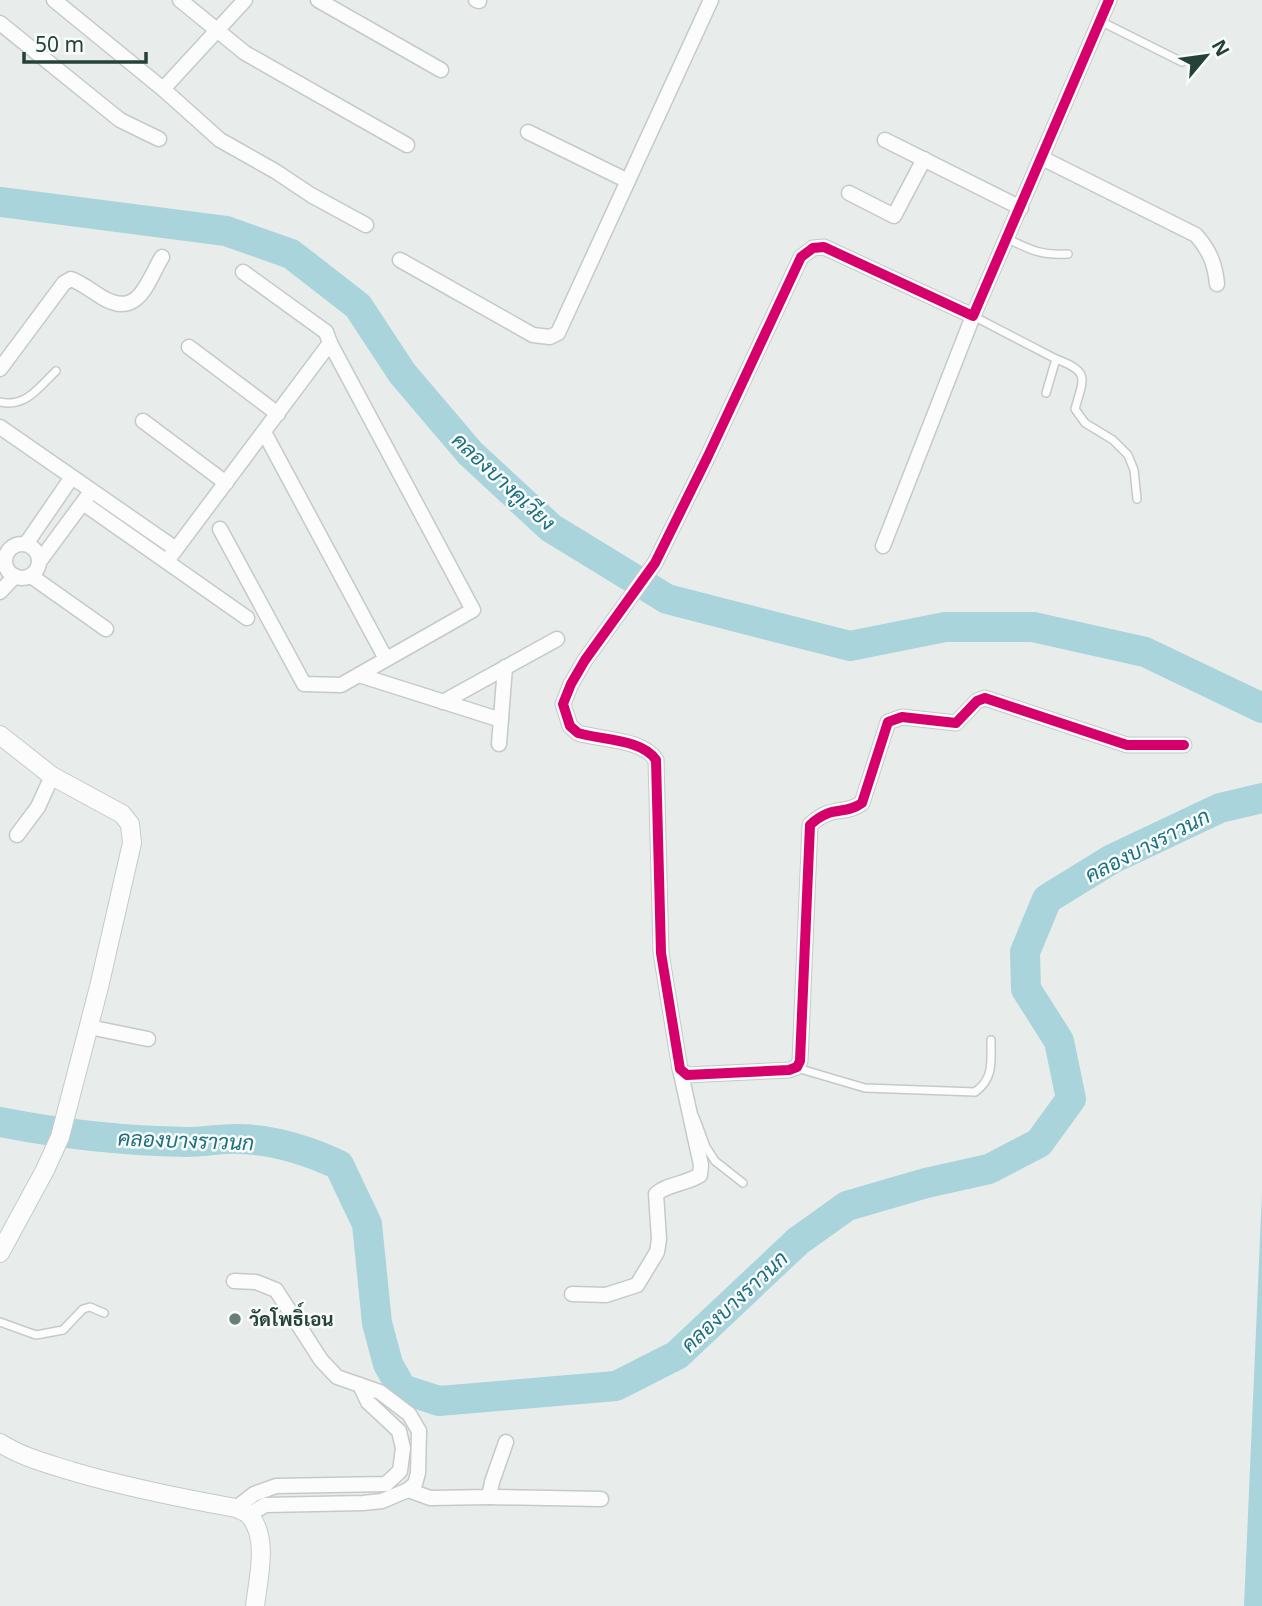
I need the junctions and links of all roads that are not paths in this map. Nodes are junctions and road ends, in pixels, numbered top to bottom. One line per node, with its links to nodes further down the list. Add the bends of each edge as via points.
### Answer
1 (54, 0): 12 (street)
2 (180, 0): 9 (street)
3 (246, 0): 9 (street)
4 (318, 0): 11 (street)
5 (711, 0): 19 (street)
6 (1109, 0): 7 (street)
7 (1100, 21): 10 (lane); 17 (street)
8 (0, 23): 14 (street, via 120,120)
9 (219, 31): 12 (street); 16 (street, via 246,53)
10 (1182, 62)
11 (440, 71)
12 (163, 89): 22 (street, via 220,140)
13 (528, 132): 19 (street)
14 (159, 139)
15 (885, 140): 18 (street)
16 (407, 145)
17 (1042, 158): 21 (street); 28 (street, via 1196,235 1215,264)
18 (924, 159): 20 (street, via 894,216); 21 (street)
19 (628, 181): 26 (street, via 564,325 550,337 533,335)
20 (849, 193)
21 (1021, 208): 23 (street)
22 (366, 225)
23 (1008, 239): 24 (lane, via 1037,253); 29 (street)
24 (1068, 254)
25 (162, 257): 33 (street, via 134,303 125,306 71,279 64,283)
26 (400, 260)
27 (243, 272): 30 (street, via 326,332)
28 (1217, 284)
29 (973, 316): 32 (lane); 48 (street); 73 (street, via 824,247 800,257 655,563 585,660 563,704 570,726 578,733 642,746 656,760 661,953)
30 (330, 343): 37 (street); 59 (street, via 473,610)
31 (189, 347): 37 (street)
32 (1056, 359): 35 (lane); 44 (lane, via 1082,373 1075,409 1085,423 1128,455)
33 (0, 369)
34 (56, 371): 36 (lane, via 24,401)
35 (1046, 393)
36 (0, 402)
37 (278, 414): 40 (street)
38 (143, 421): 42 (street)
39 (0, 427): 41 (street)
40 (264, 432): 42 (street); 59 (street)
41 (72, 477): 43 (street); 46 (street)
42 (226, 483): 49 (street)
43 (87, 497): 49 (street); 50 (street); 51 (street)
44 (1137, 499)
45 (220, 529): 61 (street, via 304,684 341,685)
46 (26, 544): 47 (street); 51 (street, via 36,550)
47 (5, 545): 52 (street)
48 (883, 546)
49 (176, 549): 50 (street)
50 (167, 561): 56 (street)
51 (39, 562): 54 (street)
52 (2, 566): 53 (street)
53 (15, 576): 54 (street); 55 (street)
54 (31, 576): 57 (street)
55 (0, 592)
56 (247, 618)
57 (106, 629)
58 (557, 639): 60 (street)
59 (386, 659): 61 (street)
60 (505, 667): 62 (street); 63 (street)
61 (359, 675): 62 (street)
62 (443, 702): 63 (street)
63 (501, 720): 65 (street)
64 (0, 735): 67 (street)
65 (499, 744)
66 (1184, 745): 72 (street, via 1127,745 985,698 956,723 902,717 888,722 862,803 828,811 810,825)
67 (52, 776): 68 (street, via 38,807); 69 (street, via 122,814 130,824 132,843)
68 (17, 835)
69 (89, 1027): 70 (street); 76 (street, via 60,1137)
70 (148, 1039)
71 (991, 1040): 72 (lane, via 989,1077 975,1092 865,1088)
72 (797, 1068): 73 (street, via 696,1076)
73 (680, 1069): 74 (street)
74 (689, 1108): 75 (lane, via 715,1161); 78 (street, via 700,1175 656,1194 657,1252 636,1285 606,1295)
75 (743, 1183)
76 (0, 1253)
77 (234, 1281): 81 (street, via 256,1282 276,1290 321,1360 337,1377)
78 (572, 1294)
79 (104, 1313): 80 (lane, via 83,1309 63,1330 36,1335)
80 (0, 1322)
81 (360, 1385): 84 (street, via 380,1392 409,1414 419,1431 418,1473); 87 (street, via 368,1402 399,1431 403,1448 400,1471 386,1484 276,1486 254,1494)
82 (506, 1442): 85 (street)
83 (0, 1443): 87 (street, via 14,1452 105,1481)
84 (408, 1490): 85 (street, via 430,1498); 87 (street, via 382,1501 265,1505)
85 (489, 1497): 86 (street)
86 (601, 1499)
87 (242, 1511): 88 (street, via 259,1532)
88 (255, 1606)

